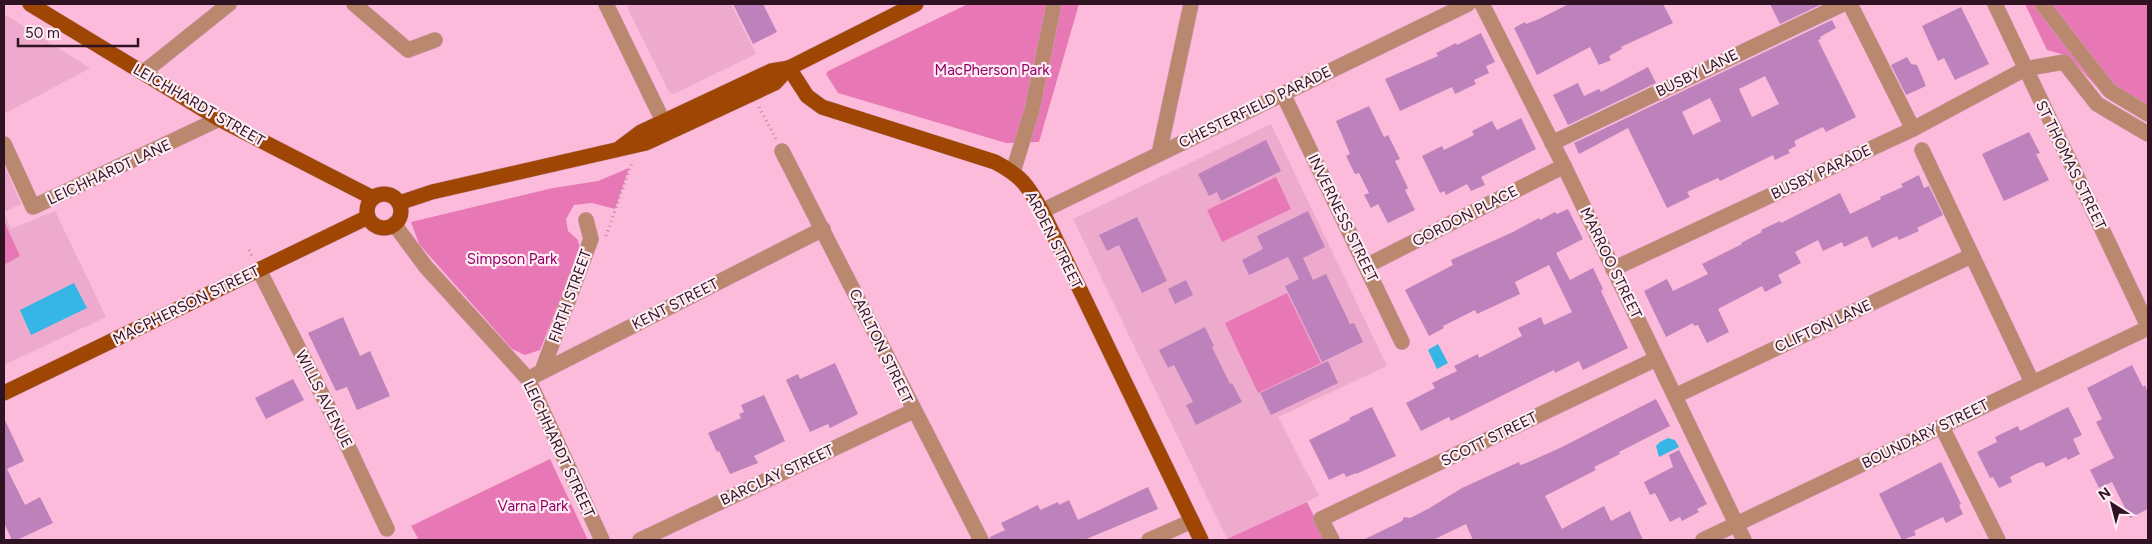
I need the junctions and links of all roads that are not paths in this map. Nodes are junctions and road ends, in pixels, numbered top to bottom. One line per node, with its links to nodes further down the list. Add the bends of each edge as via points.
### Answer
1 (30, 4): 17 (main road, LEICHHARDT STREET)
2 (230, 4): 17 (street)
3 (354, 4): 14 (street, via 408,50)
4 (606, 4): 21 (street)
5 (916, 4): 15 (main road)
6 (1054, 4): 31 (street, via 1032,110)
7 (1191, 4): 29 (street)
8 (1468, 4): 18 (street, CHESTERFIELD PARADE)
9 (1482, 4): 24 (street, MARROO STREET)
10 (1843, 4): 24 (street, BUSBY LANE)
11 (1850, 4): 22 (street)
12 (1994, 4): 16 (street, ST THOMAS STREET)
13 (2042, 4): 19 (street, via 2110,91)
14 (436, 40)
15 (789, 68): 21 (main road, via 771,71); 26 (main road, via 774,83 646,143); 31 (main road, ARDEN STREET, via 806,96 822,107 954,148)
16 (2025, 69): 22 (street, BUSBY PARADE); 23 (street, BUSBY PARADE, via 2064,62 2097,104); 43 (street, ST THOMAS STREET)
17 (144, 72): 20 (main road, LEICHHARDT STREET)
18 (1284, 94): 29 (street, CHESTERFIELD PARADE); 40 (street, INVERNESS STREET)
19 (2148, 114)
20 (220, 119): 25 (street, LEICHHARDT LANE, via 33,207); 32 (main road, LEICHHARDT STREET)
21 (663, 121): 26 (main road)
22 (1913, 129): 41 (street, BUSBY PARADE)
23 (2148, 134)
24 (1552, 143): 30 (street, MARROO STREET)
25 (4, 144)
26 (620, 148): 33 (main road, via 432,192)
27 (1922, 150): 39 (street)
28 (782, 151): 38 (street, CARLTON STREET)
29 (1159, 154): 34 (street, CHESTERFIELD PARADE)
30 (1564, 166): 40 (street, GORDON PLACE); 41 (street, MARROO STREET)
31 (1013, 172): 34 (main road, ARDEN STREET)
32 (373, 198): 33 (main road, via 389,194); 35 (main road, via 367,206)
33 (399, 203): 37 (main road, via 400,213)
34 (1042, 211): 53 (main road, ARDEN STREET)
35 (368, 217): 37 (main road, via 379,227); 42 (main road, MACPHERSON STREET)
36 (586, 220): 46 (street, FIRTH STREET, via 591,239)
37 (394, 224): 47 (street, LEICHHARDT STREET, via 426,267)
38 (823, 229): 46 (street, KENT STREET); 51 (street, CARLTON STREET)
39 (1971, 256): 48 (street); 50 (street, CLIFTON LANE)
40 (1366, 266): 44 (street, INVERNESS STREET)
41 (1614, 269): 45 (street, MARROO STREET)
42 (259, 270): 49 (main road, MACPHERSON STREET); 55 (street, WILLS AVENUE, via 345,440)
43 (2148, 327): 48 (street, BOUNDARY STREET)
44 (1402, 342)
45 (1656, 359): 50 (street, MARROO STREET); 61 (street, SCOTT STREET, via 1321,519)
46 (542, 371): 47 (street, KENT STREET)
47 (528, 378): 56 (street, LEICHHARDT STREET)
48 (2032, 382): 52 (street, BOUNDARY STREET)
49 (4, 393)
50 (1675, 396): 54 (street, MARROO STREET)
51 (913, 411): 57 (street, BARCLAY STREET); 58 (street, CARLTON STREET)
52 (1942, 427): 54 (street, BOUNDARY STREET); 64 (street)
53 (1192, 521): 59 (street); 60 (main road, ARDEN STREET)
54 (1736, 524): 62 (street, BOUNDARY STREET); 63 (street, MARROO STREET)
55 (386, 530)
56 (602, 540)
57 (640, 540)
58 (981, 540)
59 (1149, 540)
60 (1201, 540)
61 (1332, 540)
62 (1703, 540)
63 (1744, 540)
64 (1998, 540)

